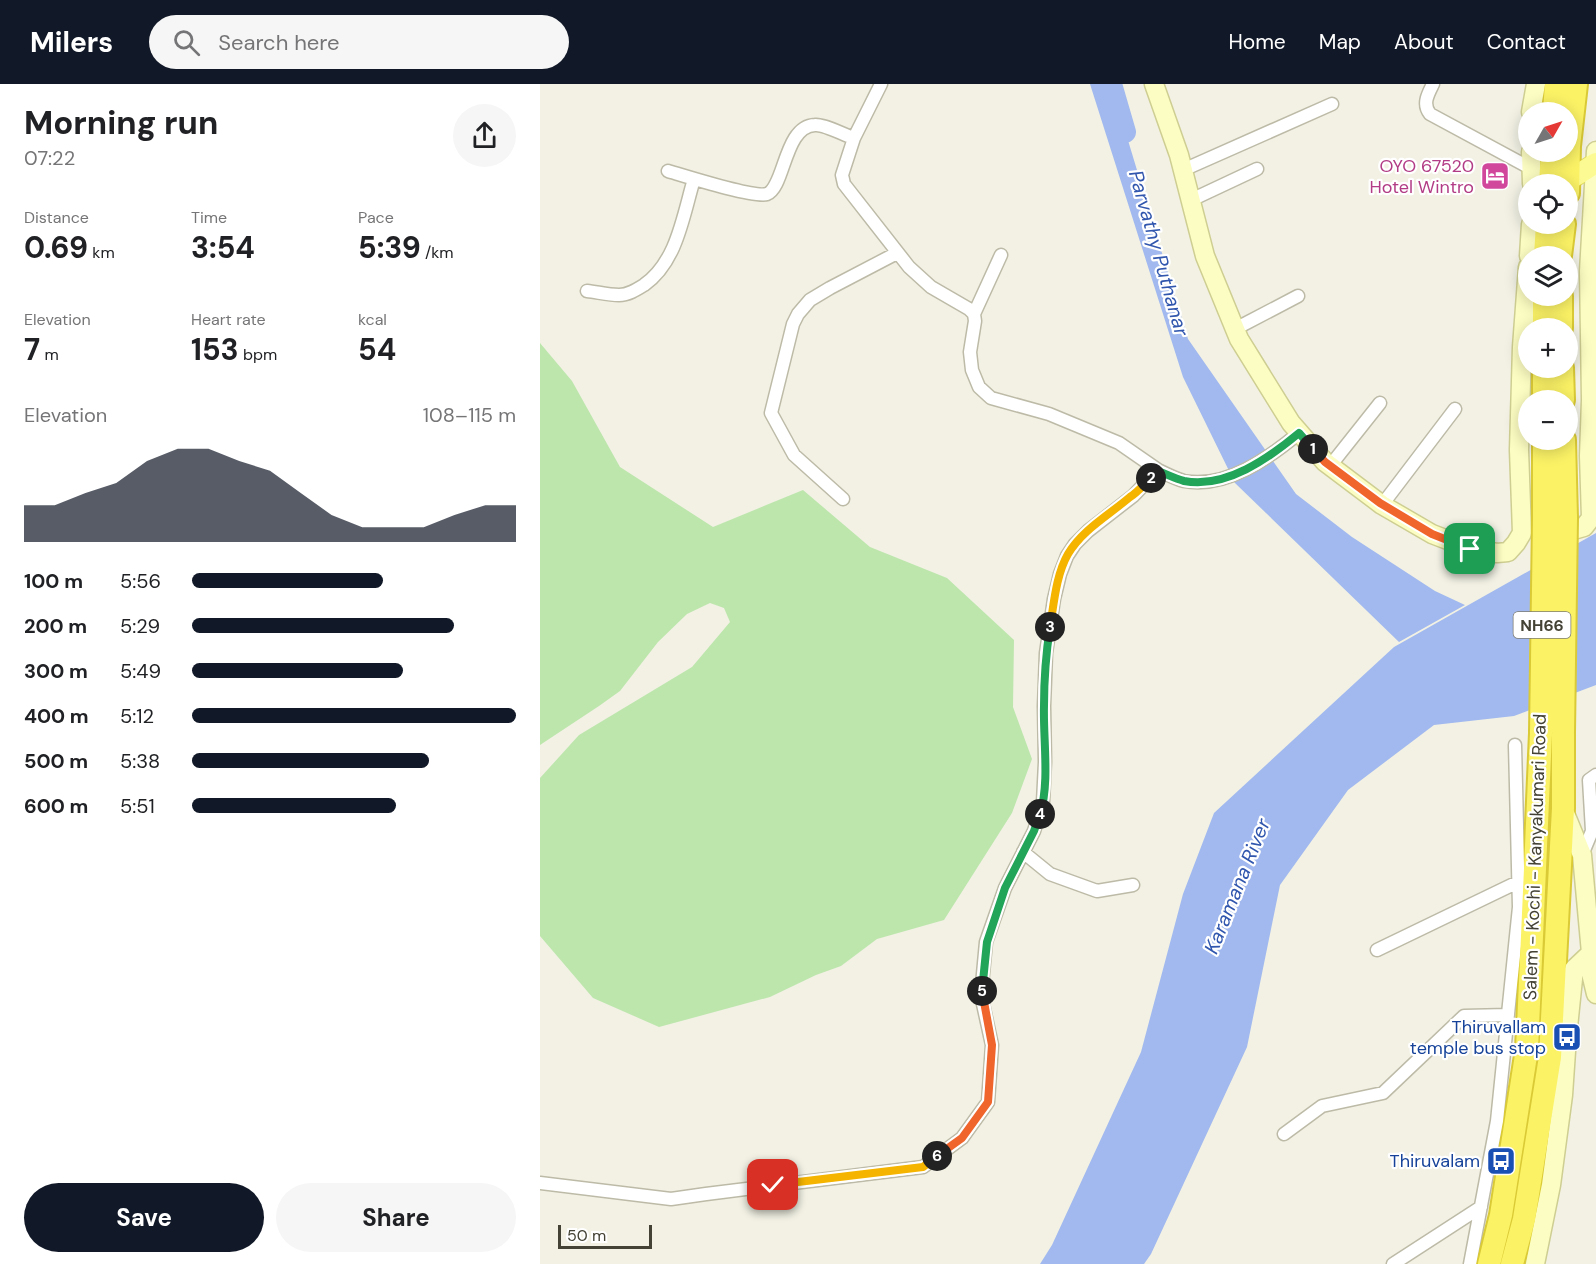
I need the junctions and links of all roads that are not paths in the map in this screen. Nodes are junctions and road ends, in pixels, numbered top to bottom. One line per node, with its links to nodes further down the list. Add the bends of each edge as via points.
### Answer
1 (881, 84): 10 (street)
2 (1154, 84): 14 (street)
3 (1433, 84): 12 (street, via 1426,103 1430,114)
4 (1536, 84): 7 (street)
5 (1556, 84): 8 (highway)
6 (1576, 84): 16 (highway)
7 (1533, 102)
8 (1555, 102)
9 (1332, 104): 14 (street)
10 (854, 138): 18 (street, via 817,124 807,126 798,133 774,189 768,194); 20 (street, via 842,175 844,184)
11 (1596, 159): 17 (main road); 37 (street, via 1589,271 1591,518 1577,529)
12 (1532, 168)
13 (1257, 169): 19 (street)
14 (1183, 170): 19 (street)
15 (668, 171): 18 (street)
16 (1564, 174)
17 (1577, 174)
18 (694, 179): 22 (street, via 673,249 651,280 620,295)
19 (1191, 200): 26 (street, via 1205,256)
20 (897, 253): 25 (street, via 930,287); 34 (street, via 810,300 798,314 771,413 794,455)
21 (1001, 255): 25 (street)
22 (586, 291)
23 (1298, 296): 26 (street)
24 (1525, 306): 37 (street, via 1519,450)
25 (974, 314): 33 (street, via 972,370 979,387 991,398 1049,414 1119,443)
26 (1235, 329): 29 (street)
27 (1380, 404): 32 (street)
28 (1455, 409): 35 (street)
29 (1299, 433): 32 (street); 33 (street, via 1253,466 1226,477 1184,481)
30 (1545, 450): 36 (highway, NH66)
31 (1563, 450): 36 (highway, NH66)
32 (1330, 466): 35 (street)
33 (1158, 471): 42 (street, via 1075,544 1060,574 1046,653 1043,802)
34 (843, 499)
35 (1382, 505): 37 (street, via 1432,534 1470,549 1508,552)
36 (1555, 518): 38 (highway, Salem - Kochi - Kanyakumari Road / NH66, bridge)
37 (1521, 533)
38 (1552, 733): 41 (highway, Salem - Kochi - Kanyakumari Road / NH66); 55 (highway, Salem - Kochi - Kanyakumari Road / NH66, via 1527,1049 1501,1215)
39 (1515, 745): 44 (street)
40 (1596, 775): 43 (street, via 1589,780 1592,831)
41 (1563, 808): 43 (street); 56 (highway, Salem - Kochi - Kanyakumari Road / NH66, via 1550,1057 1524,1219)
42 (1023, 852): 45 (street, via 1050,874 1097,891); 51 (street, via 1005,888 987,942 981,994 992,1045 988,1102 962,1138 923,1167 671,1199)
43 (1582, 855): 47 (street)
44 (1518, 882): 46 (street); 49 (street)
45 (1133, 885)
46 (1377, 950)
47 (1591, 953): 48 (street); 57 (street, via 1574,969 1563,1095)
48 (1596, 994)
49 (1508, 1015): 50 (street, via 1464,1016 1383,1093 1322,1106); 52 (street, via 1497,1121)
50 (1284, 1134)
51 (540, 1183)
52 (1481, 1207): 53 (street); 54 (street)
53 (1393, 1264)
54 (1470, 1264)
55 (1489, 1264)
56 (1512, 1264)
57 (1535, 1264)

